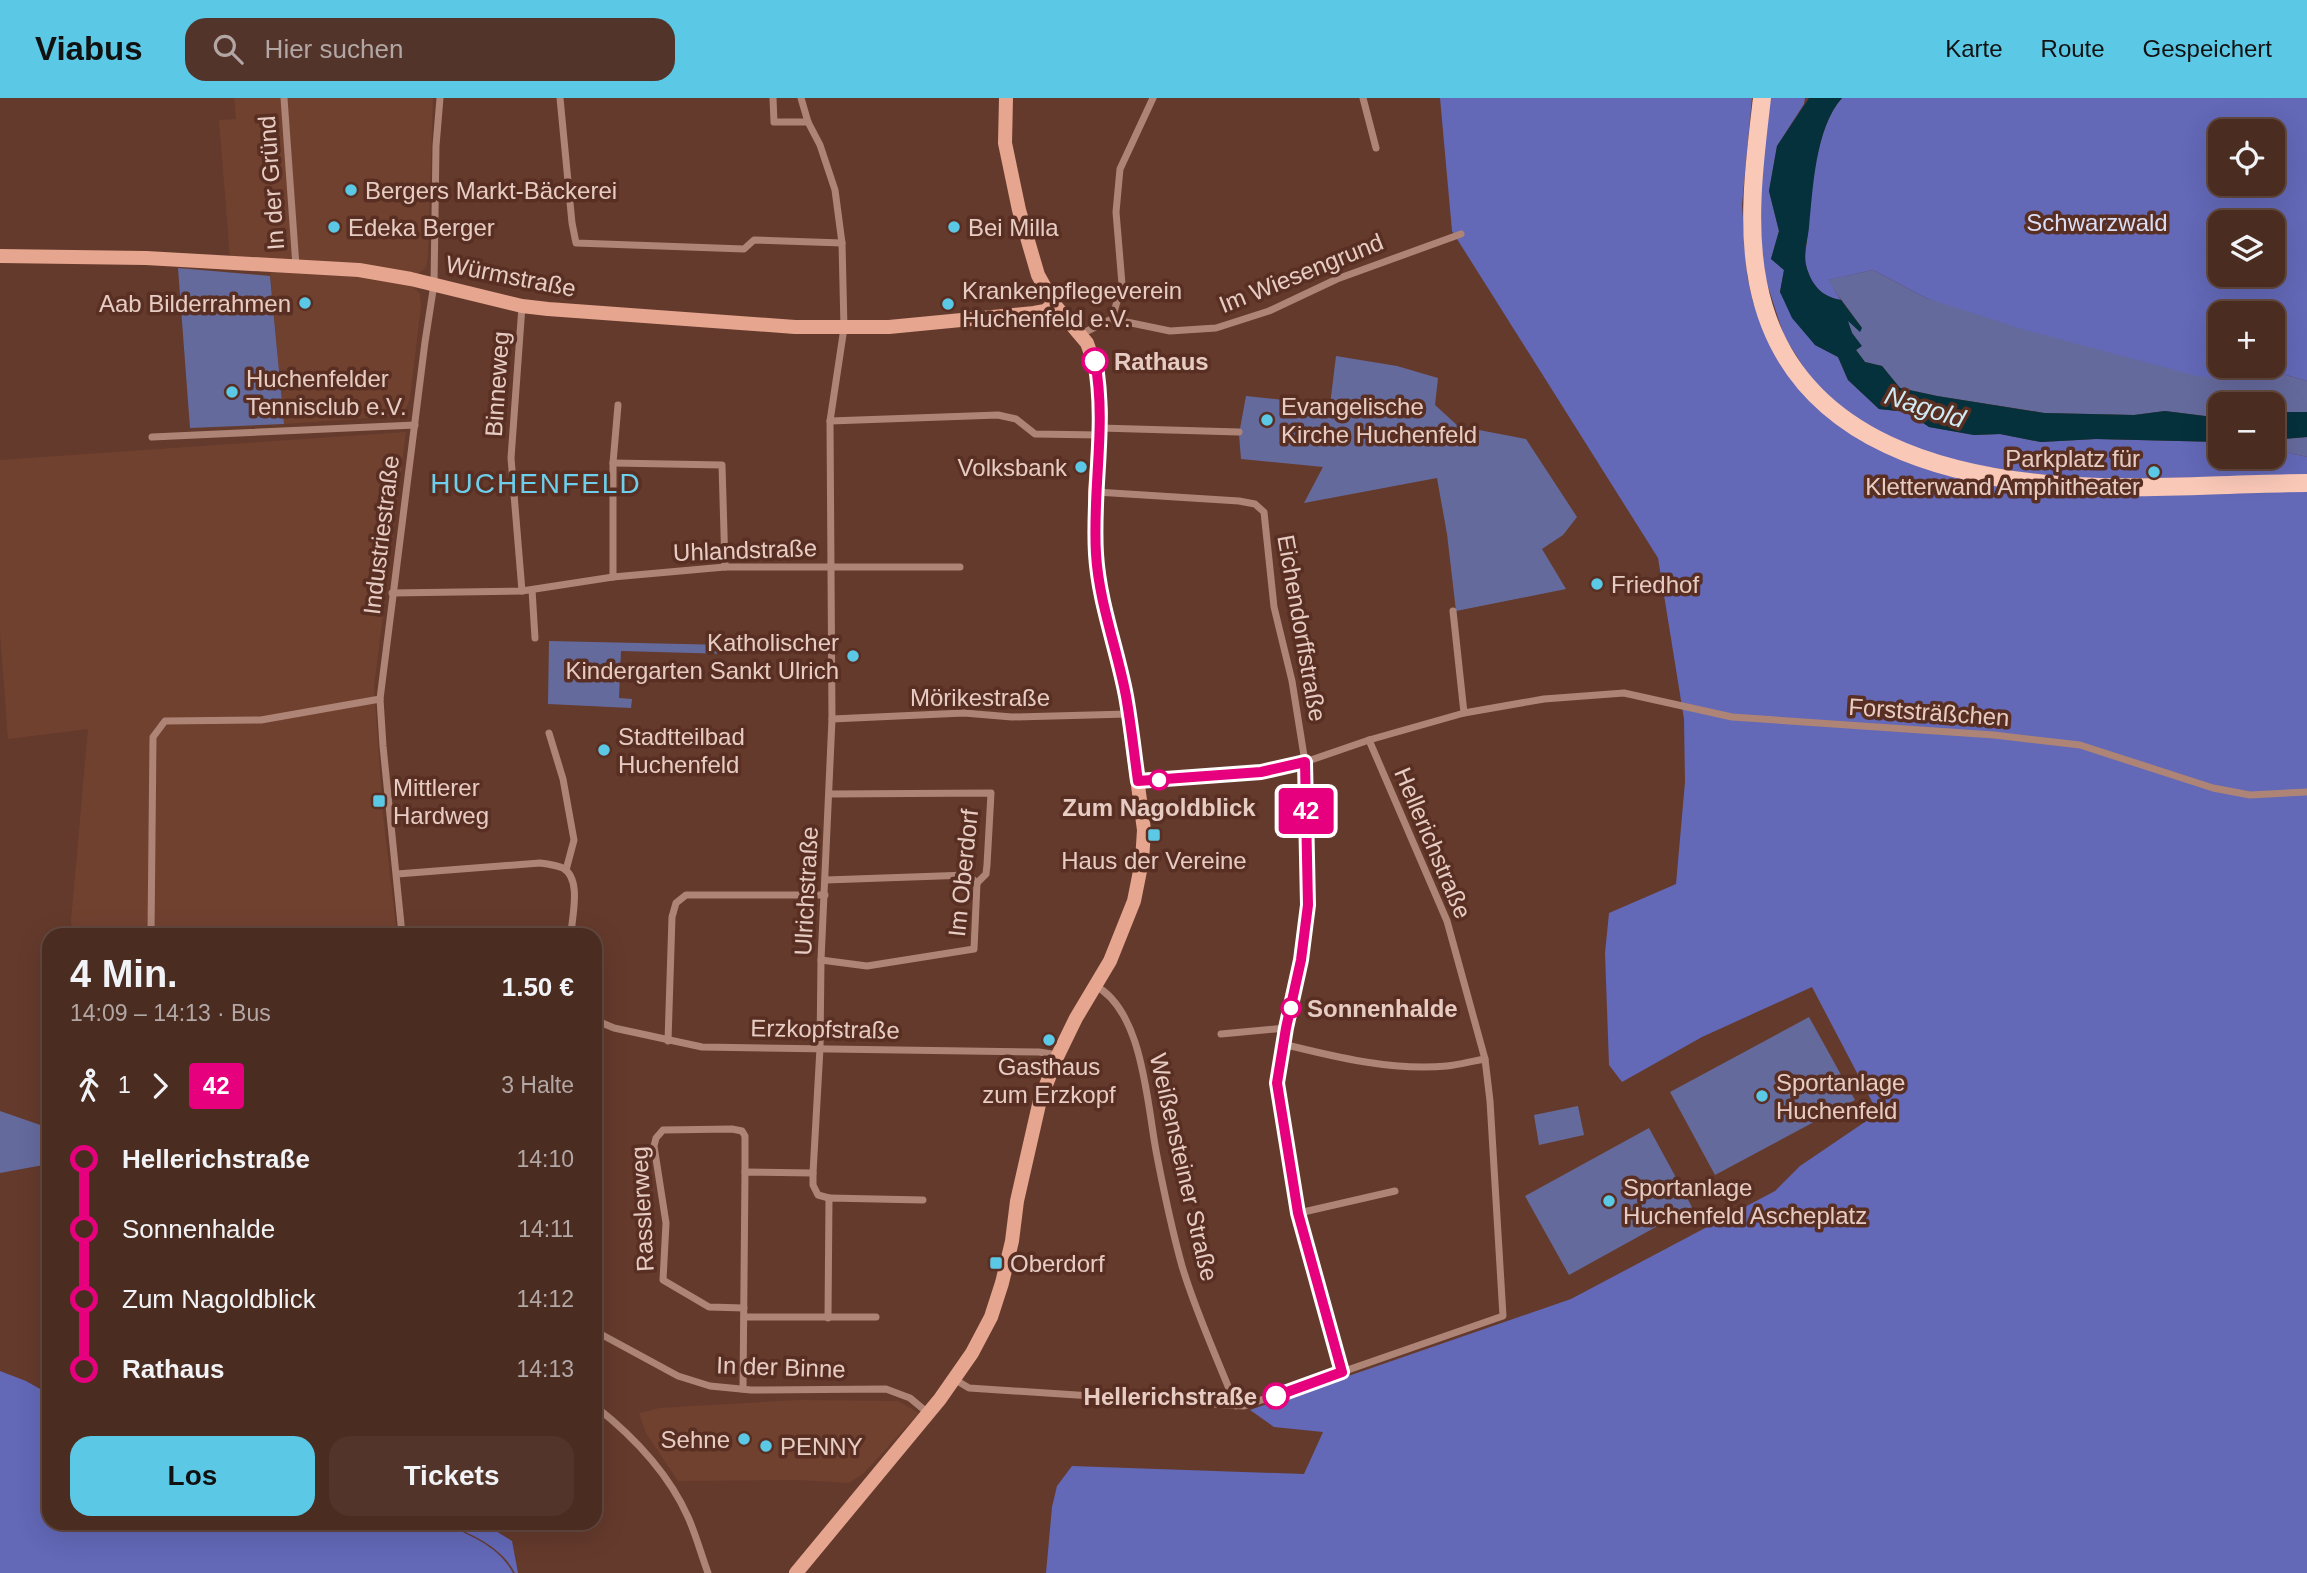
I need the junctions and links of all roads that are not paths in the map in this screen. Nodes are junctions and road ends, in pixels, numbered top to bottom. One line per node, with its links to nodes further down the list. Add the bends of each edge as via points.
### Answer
1 (284, 98): 15 (street, In der Gründ)
2 (440, 98): 16 (street, Industriestraße)
3 (560, 98): 13 (street, via 576,243 744,248 754,240)
4 (773, 98): 10 (street, via 774,122)
5 (802, 98): 10 (street, Ulrichstraße)
6 (1006, 98): 17 (main road, via 1005,143 1019,210 1038,275)
7 (1153, 98): 19 (street, via 1120,169 1116,212 1122,284)
8 (1363, 98): 11 (street)
9 (1762, 98): 29 (main road, via 1753,220 1761,296 1777,340 1798,374 1844,421 1930,462 2034,482 2101,487)
10 (808, 122): 13 (street, Ulrichstraße, via 835,190)
11 (1376, 148)
12 (1461, 234): 19 (street, Im Wiesengrund, via 1216,328 1170,331)
13 (842, 243): 20 (street, Ulrichstraße)
14 (0, 256): 15 (main road, Würmstraße)
15 (296, 266): 16 (main road, Würmstraße, via 359,270)
16 (435, 284): 18 (main road, Würmstraße); 24 (street, Industriestraße)
17 (1054, 304): 20 (main road, Würmstraße, via 1034,313); 21 (main road)
18 (522, 306): 20 (main road, Würmstraße); 36 (street, Binneweg, via 511,458)
19 (1112, 319): 21 (street)
20 (844, 327): 23 (street, Ulrichstraße)
21 (1081, 334): 25 (main road, via 1094,358)
22 (618, 405): 28 (street)
23 (830, 421): 25 (street, via 999,415 1016,419 1035,434); 31 (street, Ulrichstraße)
24 (415, 425): 27 (street); 37 (street, Industriestraße)
25 (1100, 432): 26 (street); 30 (main road)
26 (1240, 432)
27 (152, 437)
28 (613, 463): 32 (street, via 722,465); 34 (street)
29 (2307, 483)
30 (1095, 492): 42 (main road, via 1102,599); 46 (street, Eichendorffstraße, via 1239,501 1255,504 1264,512 1274,607)
31 (830, 566): 32 (street, Uhlandstraße); 33 (street, Uhlandstraße); 43 (street, Ulrichstraße)
32 (725, 567): 34 (street, Uhlandstraße)
33 (960, 567)
34 (612, 577): 35 (street, Uhlandstraße)
35 (533, 590): 36 (street, Uhlandstraße); 39 (street)
36 (522, 591): 37 (street, Uhlandstraße)
37 (393, 593): 40 (street, Industriestraße)
38 (1453, 611): 41 (street)
39 (535, 638)
40 (380, 699): 51 (street, Industriestraße); 55 (street, via 261,720 166,721 153,737)
41 (1464, 713): 45 (street); 48 (street, Forststräßchen, via 1544,699 1624,693 1732,717 2080,745 2213,788 2250,795)
42 (1128, 714): 43 (street, Mörikestraße, via 1012,717 964,713); 47 (main road)
43 (832, 719): 49 (street, Ulrichstraße)
44 (550, 733): 50 (street, via 574,840)
45 (1369, 740): 46 (street); 67 (street, Hellerichstraße, via 1447,921)
46 (1305, 762): 47 (street, via 1261,772); 61 (street, Eichendorffstraße, via 1308,905)
47 (1138, 781): 59 (main road, via 1142,860 1134,901 1110,961)
48 (2307, 792)
49 (830, 794): 52 (street, Ulrichstraße); 53 (street, Im Oberdorf, via 991,793 986,874)
50 (566, 870): 51 (street, via 540,863); 57 (street, via 574,884)
51 (397, 874): 56 (street, Industriestraße)
52 (826, 880): 53 (street, via 968,875); 54 (street, Ulrichstraße)
53 (977, 883): 58 (street, Im Oberdorf, via 974,949 867,966)
54 (825, 895): 58 (street, Ulrichstraße); 63 (street, via 686,895 676,903)
55 (151, 928)
56 (402, 928)
57 (570, 928)
58 (821, 960): 65 (street, Ulrichstraße)
59 (1094, 985): 66 (main road); 81 (street, Weißensteiner Straße, via 1115,1002 1137,1049 1182,1266)
60 (602, 1023): 63 (street, Erzkopfstraße)
61 (1286, 1028): 62 (street); 64 (street, Eichendorffstraße)
62 (1221, 1034)
63 (667, 1041): 65 (street, Erzkopfstraße, via 702,1048)
64 (1283, 1044): 67 (street, via 1397,1065 1446,1066); 73 (street, Eichendorffstraße, via 1277,1083)
65 (820, 1048): 66 (street, Erzkopfstraße); 69 (street, Ulrichstraße)
66 (1058, 1055): 79 (main road, via 1040,1100 1002,1283 991,1317)
67 (1485, 1059): 78 (street, Hellerichstraße, via 1503,1316)
68 (745, 1172): 69 (street); 74 (street); 74 (street, Rasslerweg, via 742,1131 663,1130 656,1138 666,1223 663,1280 709,1307)
69 (813, 1173): 71 (street, via 818,1195)
70 (1395, 1191): 73 (street)
71 (829, 1198): 72 (street); 76 (street)
72 (923, 1200)
73 (1298, 1213): 78 (street, Eichendorffstraße)
74 (744, 1312): 76 (street); 80 (street)
75 (876, 1317): 76 (street)
76 (828, 1318)
77 (602, 1335): 80 (street, In der Binne, via 678,1376 710,1386)
78 (1342, 1372): 81 (street, Hellerichstraße)
79 (954, 1379): 81 (street, Hellerichstraße, via 969,1388); 83 (main road)
80 (743, 1389): 83 (street, In der Binne, via 886,1389 910,1398)
81 (1236, 1406)
82 (602, 1412): 84 (street, via 626,1431 664,1475 687,1516)
83 (929, 1413): 85 (main road)
84 (708, 1573)
85 (796, 1573)

